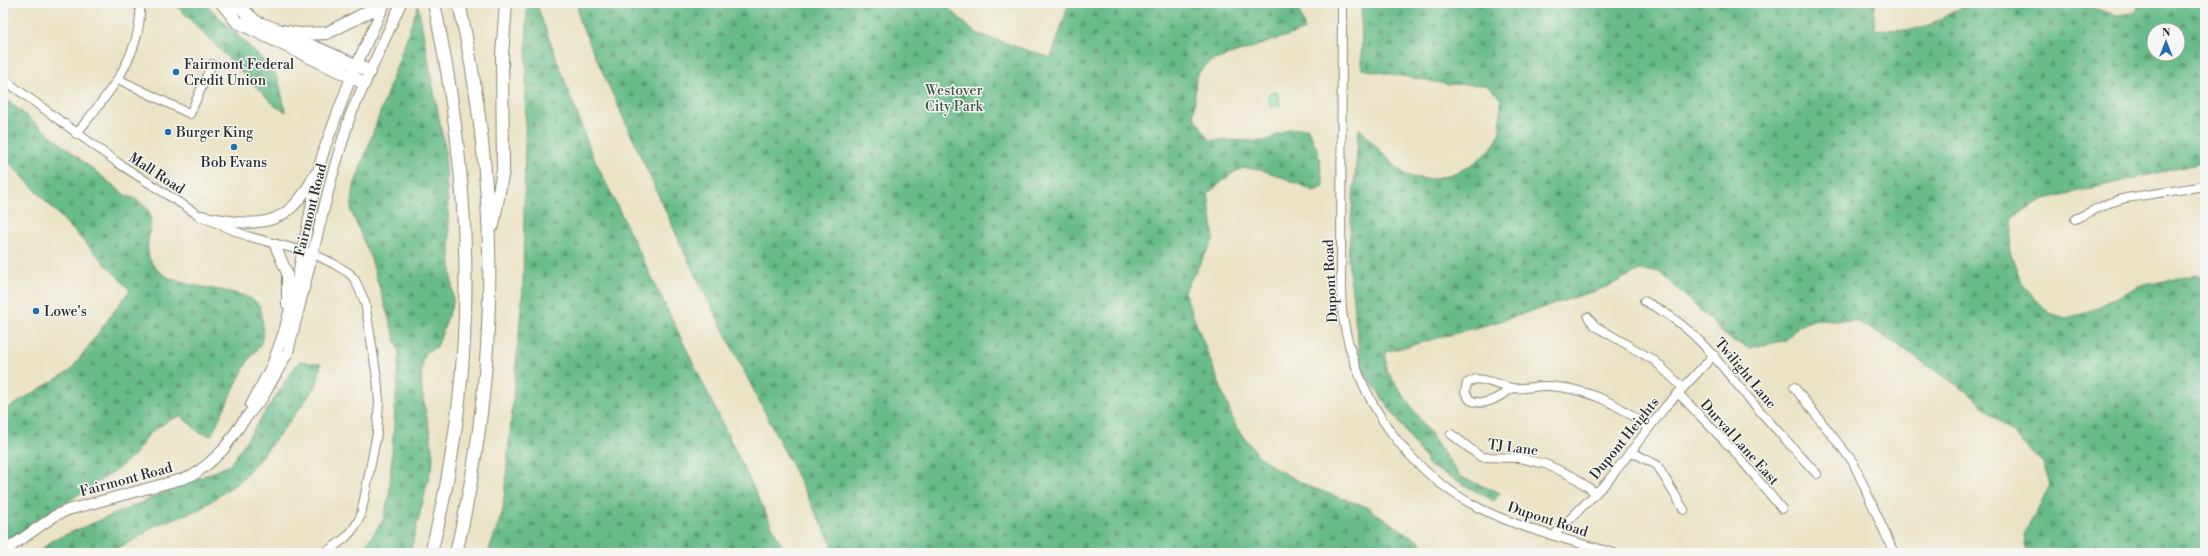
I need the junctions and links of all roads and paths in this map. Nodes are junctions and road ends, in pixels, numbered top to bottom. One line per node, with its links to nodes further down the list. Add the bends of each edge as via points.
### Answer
1 (140, 3): 16 (street, via 136,38 130,57)
2 (222, 3): 14 (highway, via 237,22)
3 (236, 3): 11 (highway)
4 (378, 3): 11 (highway, via 372,10 327,33 299,34)
5 (385, 3): 14 (main road, Fairmont Road)
6 (401, 3): 13 (main road, Fairmont Road)
7 (434, 3): 45 (highway, via 456,118 464,199 466,274 460,402 451,464)
8 (459, 3): 23 (highway, via 484,152)
9 (506, 3): 23 (highway, via 502,55 503,170)
10 (1342, 3): 42 (street, Dupont Road, via 1341,281 1343,316 1361,380 1378,413 1395,437 1440,483 1478,508)
11 (256, 22): 14 (highway)
12 (212, 64): 16 (street, via 190,114)
13 (369, 71): 14 (highway); 17 (main road, Fairmont Road)
14 (353, 72): 17 (highway); 19 (main road, Fairmont Road)
15 (3, 79): 18 (street, Mall Road)
16 (118, 79): 18 (street)
17 (364, 83): 26 (main road, Fairmont Road, via 340,148)
18 (76, 134): 21 (street, Mall Road)
19 (319, 167): 21 (main road, via 303,196 294,206 271,220 244,223); 25 (main road, Fairmont Road)
20 (2205, 186): 22 (street, via 2126,198)
21 (200, 216): 24 (street, Mall Road, via 241,234)
22 (2075, 219)
23 (490, 242): 46 (highway, via 490,316 479,438 468,504)
24 (275, 244): 25 (street, Mall Road); 29 (main road, via 288,282)
25 (302, 251): 26 (street, Mall Road); 29 (main road, Fairmont Road)
26 (314, 254): 34 (main road, Fairmont Road, via 288,352 263,397); 44 (street, Mall Road, via 348,273 360,290 370,330 379,401 377,433 361,515 348,537)
27 (1644, 301): 30 (street, Twilight Lane, via 1684,325)
28 (1588, 317): 33 (street, Durval Lane East, via 1595,326 1662,366)
29 (284, 332): 34 (main road, Fairmont Road, via 272,364)
30 (1714, 355): 33 (street, Dupont Heights); 38 (street, Twilight Lane)
31 (1794, 387): 48 (street, via 1853,462)
32 (1513, 388): 32 (street, via 1476,379 1467,383 1465,392 1470,400 1479,403 1492,400); 35 (street, via 1547,386 1581,391 1617,406 1636,417)
33 (1681, 391): 35 (street, Dupont Heights); 40 (street, Durval Lane East)
34 (244, 420): 43 (main road, Fairmont Road, via 223,450 195,474 68,510 56,515)
35 (1648, 428): 37 (street, Dupont Heights)
36 (1451, 434): 39 (street, TJ Lane, via 1481,457 1519,458 1545,464 1574,477)
37 (1630, 451): 39 (street, Dupont Heights); 41 (street, via 1657,465)
38 (1817, 474)
39 (1596, 493): 42 (street, Dupont Heights)
40 (1782, 508)
41 (1684, 510)
42 (1554, 535): 47 (street, Dupont Road)
43 (3, 552)
44 (323, 553)
45 (431, 553)
46 (456, 553)
47 (1614, 553)
48 (1894, 553)

